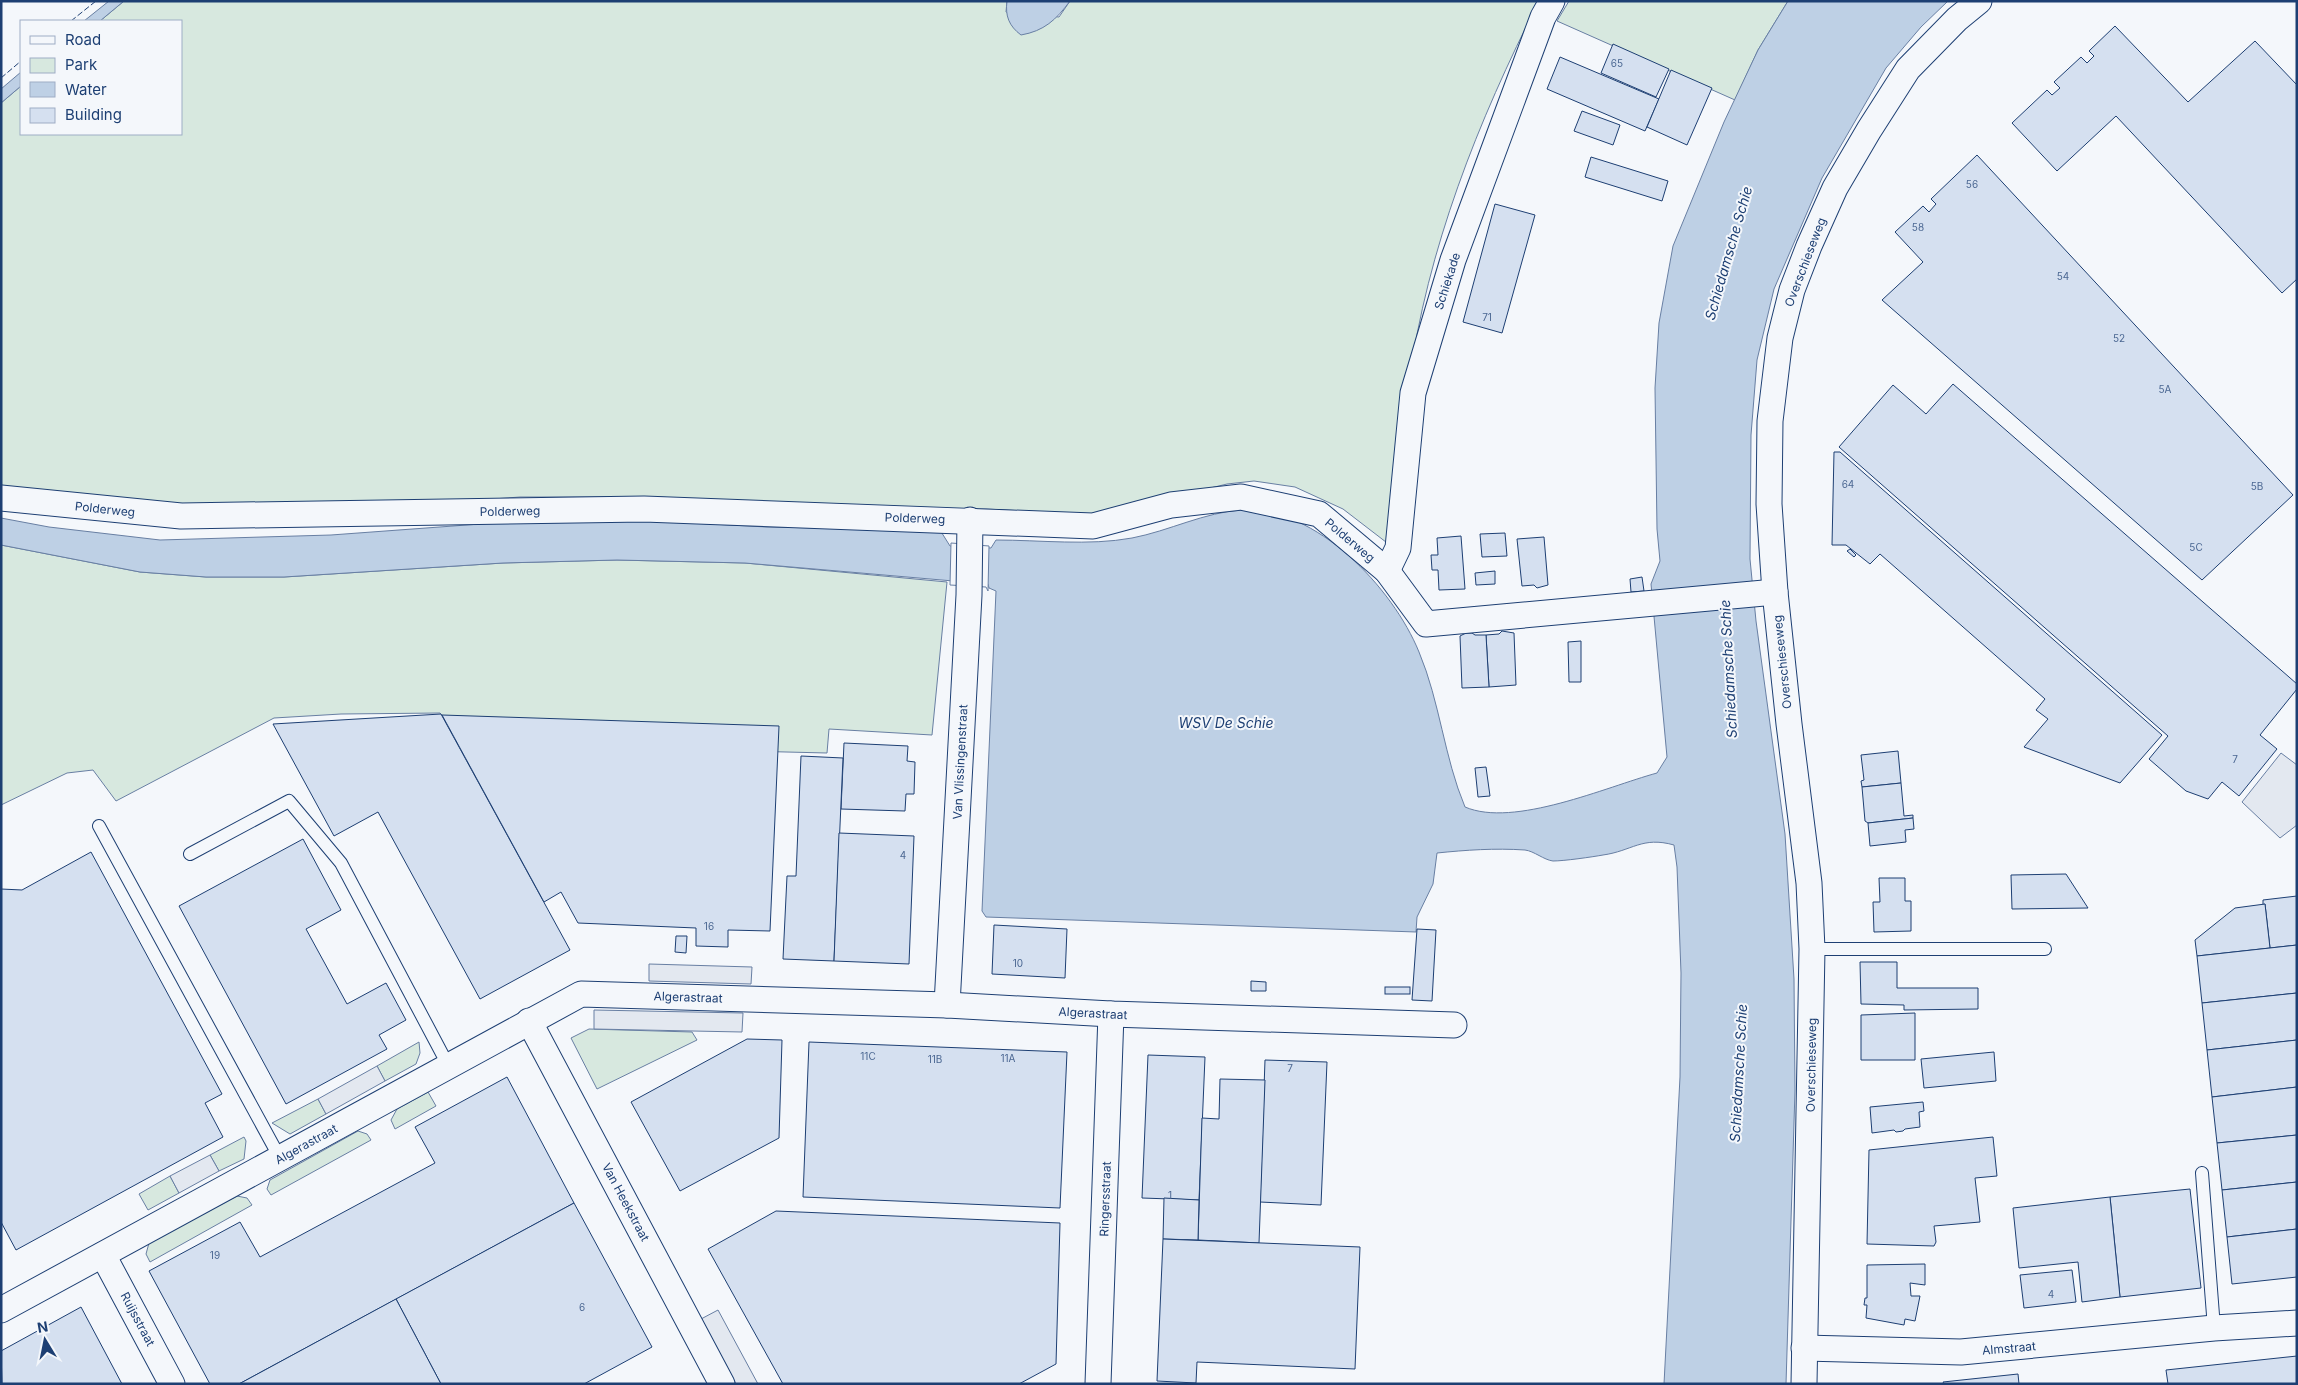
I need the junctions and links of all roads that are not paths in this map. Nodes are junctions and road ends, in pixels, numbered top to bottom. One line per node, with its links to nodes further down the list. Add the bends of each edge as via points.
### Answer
1 (1552, 1): 5 (street, Schiekade, via 1543,17 1453,260 1413,393 1398,548)
2 (1979, 1): 6 (street, Overschieseweg, via 1908,69 1889,96 1835,188 1792,290 1780,338 1770,421)
3 (1, 498): 4 (street, Polderweg, via 181,516 644,509)
4 (970, 529): 5 (street, Polderweg, via 1094,526 1171,505 1241,497 1319,514); 11 (street, Van Vlissingenstraat)
5 (1387, 571): 6 (street, Polderweg, via 1426,624)
6 (1768, 592): 9 (street, Overschieseweg, via 1810,883)
7 (99, 826): 16 (lane)
8 (190, 854): 15 (lane, via 289,801 341,863)
9 (1812, 949): 10 (lane); 22 (street, Overschieseweg)
10 (2045, 949)
11 (947, 1004): 12 (street, Algerastraat); 13 (street, Algerastraat, via 581,994)
12 (1111, 1014): 14 (street, Algerastraat); 25 (street, Ringersstraat)
13 (529, 1021): 15 (street, Algerastraat); 24 (street, Van Heekstraat)
14 (1454, 1025)
15 (448, 1065): 16 (street, Algerastraat)
16 (280, 1158): 18 (street, Algerastraat)
17 (2202, 1173): 21 (lane)
18 (103, 1255): 19 (street, Algerastraat); 23 (street, Ruijsstraat)
19 (1, 1310)
20 (2297, 1323): 21 (street, Almstraat)
21 (2214, 1328): 22 (street, Almstraat, via 1961,1352)
22 (1804, 1348): 26 (street, Overschieseweg)
23 (172, 1384)
24 (722, 1384)
25 (1098, 1384)
26 (1804, 1384)

